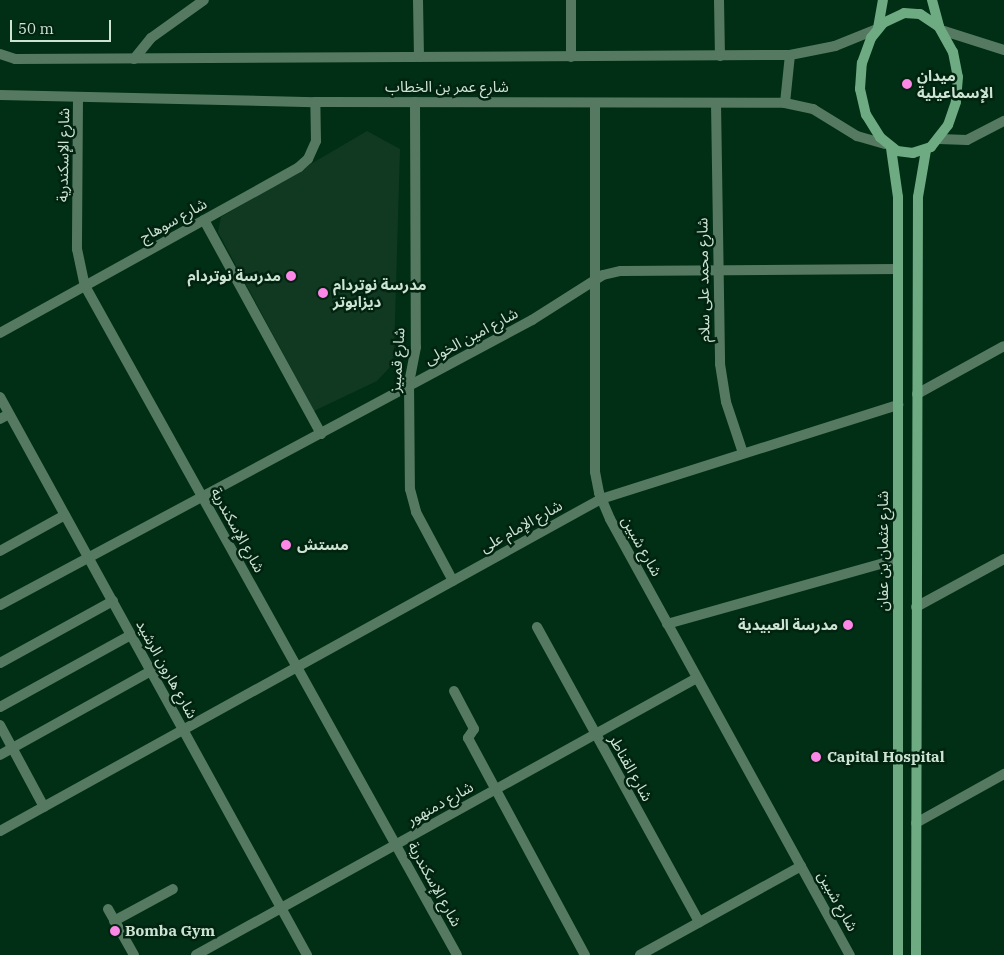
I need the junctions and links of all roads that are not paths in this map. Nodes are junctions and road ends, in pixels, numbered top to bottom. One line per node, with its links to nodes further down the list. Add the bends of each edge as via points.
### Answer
1 (204, 0): 15 (street, via 152,38)
2 (418, 0): 13 (street)
3 (570, 0): 14 (street)
4 (719, 0): 12 (street)
5 (883, 0): 8 (main road)
6 (932, 0): 7 (main road)
7 (940, 28): 8 (main road, via 920,14 904,13); 9 (street); 24 (main road, via 953,52 958,85 951,118)
8 (877, 29): 11 (street, شارع عمر بن الخطاب, via 834,46); 25 (main road, via 864,55 860,90 870,123)
9 (1004, 50)
10 (0, 54): 15 (street, شارع عمر بن الخطاب, via 15,59)
11 (790, 55): 12 (street, شارع عمر بن الخطاب); 22 (street)
12 (720, 56): 14 (street, شارع عمر بن الخطاب)
13 (419, 57): 14 (street, شارع عمر بن الخطاب); 15 (street, شارع عمر بن الخطاب)
14 (572, 57)
15 (134, 59)
16 (0, 95): 17 (street, شارع عمر بن الخطاب)
17 (78, 97): 18 (street, شارع عمر بن الخطاب); 31 (street, شارع الإسكندرية, via 77,249)
18 (316, 102): 19 (street, شارع عمر بن الخطاب); 27 (street, شارع سوهاج, via 316,141 304,164)
19 (415, 102): 20 (street, شارع عمر بن الخطاب); 34 (street, شارع قمبيز, via 416,347)
20 (595, 103): 21 (street, شارع عمر بن الخطاب); 30 (street, شارع شبين)
21 (716, 103): 22 (street, شارع عمر بن الخطاب); 29 (street, شارع محمد على سلام)
22 (785, 103): 25 (street, شارع عمر بن الخطاب, via 813,110 857,136)
23 (1004, 121): 24 (street, via 967,140)
24 (938, 139): 26 (main road)
25 (888, 146): 26 (main road, via 909,153); 28 (main road, شارع عثمان بن عفان, via 898,190)
26 (926, 150): 35 (main road, via 918,183)
27 (204, 220): 31 (street, شارع سوهاج); 39 (street)
28 (898, 269): 29 (street, شارع امين الخولى); 37 (main road, شارع عثمان بن عفان)
29 (718, 270): 30 (street, شارع امين الخولى, via 620,271); 40 (street, شارع محمد على سلام, via 722,383)
30 (595, 279): 34 (street, شارع امين الخولى, via 532,320); 42 (street, شارع شبين, via 595,472)
31 (86, 286): 32 (street, شارع سوهاج); 41 (street, شارع الإسكندرية)
32 (0, 333)
33 (1004, 346): 35 (street)
34 (409, 386): 39 (street, شارع امين الخولى); 48 (street, شارع قمبيز, via 410,495)
35 (917, 394): 51 (main road)
36 (0, 396): 38 (street, شارع هارون الرشيد)
37 (898, 405): 40 (street, شارع الإمام على); 46 (main road, شارع عثمان بن عفان)
38 (5, 416): 43 (street, شارع هارون الرشيد)
39 (322, 434): 41 (street, شارع امين الخولى)
40 (743, 453): 42 (street, شارع الإمام على)
41 (203, 498): 45 (street, شارع امين الخولى); 56 (street, شارع الإسكندرية)
42 (601, 499): 48 (street, شارع الإمام على); 52 (street, شارع شبين)
43 (65, 515): 44 (street); 45 (street, شارع هارون الرشيد)
44 (0, 551)
45 (88, 557): 49 (street, شارع هارون الرشيد); 50 (street, شارع امين الخولى)
46 (898, 559): 52 (street); 85 (main road, شارع عثمان بن عفان)
47 (1004, 560): 51 (street)
48 (453, 581): 56 (street, شارع الإمام على)
49 (113, 601): 54 (street, شارع هارون الرشيد); 55 (street)
50 (0, 605)
51 (916, 607): 69 (main road)
52 (667, 624): 58 (street, شارع شبين)
53 (537, 627): 63 (street, شارع القناطر)
54 (131, 635): 57 (street, شارع هارون الرشيد); 60 (street)
55 (0, 663)
56 (297, 667): 62 (street, شارع الإمام على); 71 (street, شارع الإسكندرية)
57 (151, 672): 62 (street, شارع هارون الرشيد); 64 (street)
58 (697, 678): 63 (street, شارع دمنهور); 72 (street, شارع شبين)
59 (454, 692): 67 (street, via 474,729 468,738)
60 (0, 707)
61 (0, 725): 64 (street)
62 (183, 730): 68 (street, شارع الإمام على); 74 (street, شارع هارون الرشيد)
63 (596, 734): 67 (street, شارع دمنهور); 77 (street, شارع القناطر)
64 (12, 748): 65 (street); 68 (street)
65 (0, 755)
66 (1004, 774): 69 (street)
67 (496, 790): 71 (street, شارع دمنهور); 82 (street)
68 (44, 807): 70 (street, شارع الإمام على)
69 (916, 823): 86 (main road)
70 (0, 831)
71 (396, 845): 74 (street, شارع دمنهور); 81 (street, شارع الإسكندرية)
72 (801, 866): 77 (street); 84 (street, شارع شبين)
73 (173, 888): 76 (street)
74 (281, 908): 79 (street, شارع دمنهور); 80 (street, شارع هارون الرشيد)
75 (108, 909): 76 (street)
76 (114, 920): 78 (street)
77 (699, 922): 83 (street)
78 (134, 955)
79 (196, 955)
80 (307, 955)
81 (457, 955)
82 (585, 955)
83 (640, 955)
84 (850, 955)
85 (898, 955)
86 (916, 955)

